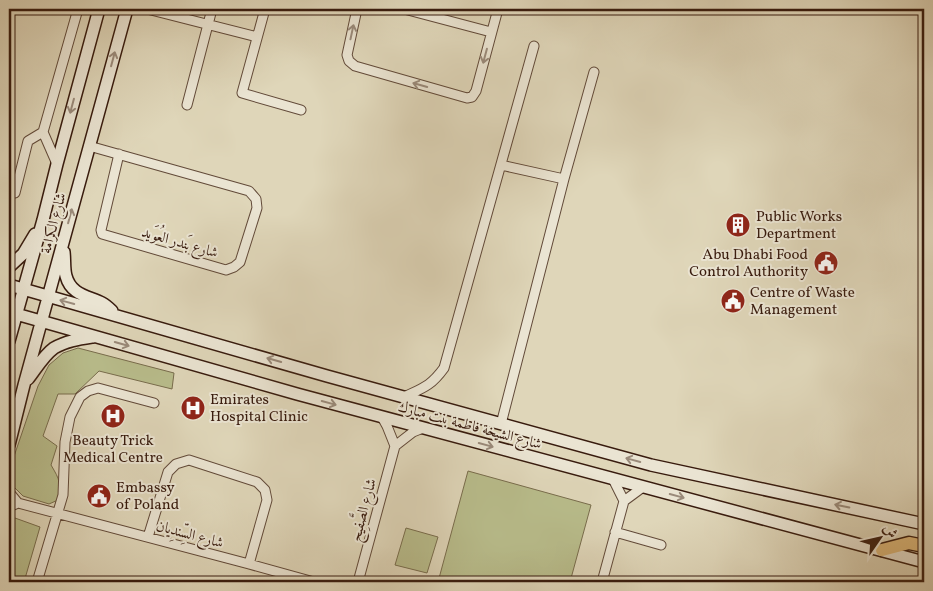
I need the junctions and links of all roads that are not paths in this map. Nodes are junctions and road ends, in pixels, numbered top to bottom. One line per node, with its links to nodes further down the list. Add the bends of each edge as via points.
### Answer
1 (78, 9): 18 (street)
2 (99, 9): 21 (main road, شارع الكرامة, one-way to 21)
3 (126, 9): 19 (main road, شارع الكرامة, one-way to 3)
4 (147, 9): 11 (street)
5 (212, 9): 11 (street)
6 (265, 9): 13 (street)
7 (357, 9): 12 (street, one-way to 7, via 476,91 467,98 354,66 347,55)
8 (404, 9): 10 (street)
9 (498, 9): 12 (street)
10 (420, 11): 12 (street)
11 (208, 24): 13 (street); 16 (street)
12 (491, 32)
13 (257, 37): 17 (street, via 242,92)
14 (534, 46): 22 (street)
15 (594, 72): 23 (street)
16 (187, 105)
17 (301, 110)
18 (43, 132): 21 (street); 24 (street, via 28,141)
19 (89, 146): 20 (street, شارع بَندر العُوَيد); 26 (main road, شارع الكرامة, one-way to 19)
20 (119, 154): 20 (street, شارع بَندر العُوَيد, via 249,191 256,199 257,208 240,262 226,270 102,234)
21 (57, 164): 25 (main road, شارع الكرامة)
22 (500, 165): 23 (street); 37 (street, via 444,368 431,383)
23 (564, 179): 40 (street)
24 (15, 193)
25 (43, 220): 27 (main road, via 23,254); 29 (main road, شارع الكرامة)
26 (64, 240): 30 (main road, شارع الكرامة); 32 (main road, via 65,273 72,289 104,304)
27 (9, 267)
28 (9, 285): 29 (main road, شارع الشيخة فاطمة بنت مبارك)
29 (23, 289): 30 (main road, شارع الشيخة فاطمة بنت مبارك); 31 (main road, شارع الكرامة)
30 (48, 297): 32 (main road, شارع الشيخة فاطمة بنت مبارك, one-way to 30); 33 (main road, شارع الكرامة)
31 (12, 313): 33 (main road, شارع الشيخة فاطمة بنت مبارك); 35 (main road, شارع الكرامة)
32 (117, 315): 37 (main road, شارع الشيخة فاطمة بنت مبارك, one-way to 32)
33 (42, 321): 34 (main road, شارع الشيخة فاطمة بنت مبارك); 36 (main road, شارع الكرامة)
34 (95, 336): 36 (main road, via 54,348); 39 (main road, شارع الشيخة فاطمة بنت مبارك, one-way to 39)
35 (9, 341)
36 (24, 385): 42 (main road, شارع الكرامة)
37 (404, 397): 40 (main road, شارع الشيخة فاطمة بنت مبارك)
38 (154, 403): 49 (street, via 98,388 80,397 70,417 65,442 63,494)
39 (382, 417): 41 (main road, شارع الشيخة فاطمة بنت مبارك); 43 (street)
40 (500, 424): 50 (main road, شارع الشيخة فاطمة بنت مبارك, one-way to 40, via 651,465)
41 (423, 428): 43 (street); 44 (main road, شارع الشيخة فاطمة بنت مبارك, one-way to 44)
42 (9, 446)
43 (395, 446): 60 (street, شارع الصَّفِيح)
44 (613, 479): 45 (main road, شارع الشيخة فاطمة بنت مبارك); 47 (street)
45 (643, 488): 47 (street); 55 (main road, شارع الشيخة فاطمة بنت مبارك, one-way to 55)
46 (9, 492): 48 (street, شارع السِّندِيان)
47 (624, 502): 51 (street)
48 (13, 505): 49 (street, شارع السِّندِيان)
49 (58, 514): 52 (street, شارع السِّندِيان); 58 (street)
50 (924, 524)
51 (616, 532): 53 (street); 61 (street)
52 (148, 537): 57 (street, شارع السِّندِيان); 57 (street, via 168,472 176,464 189,460 257,482 265,490 267,500)
53 (661, 545)
54 (924, 546): 55 (main road, via 909,543)
55 (882, 550): 56 (main road, شارع الشيخة فاطمة بنت مبارك)
56 (924, 562)
57 (249, 564): 59 (street, شارع السِّندِيان)
58 (37, 582)
59 (314, 582)
60 (358, 582)
61 (602, 582)

